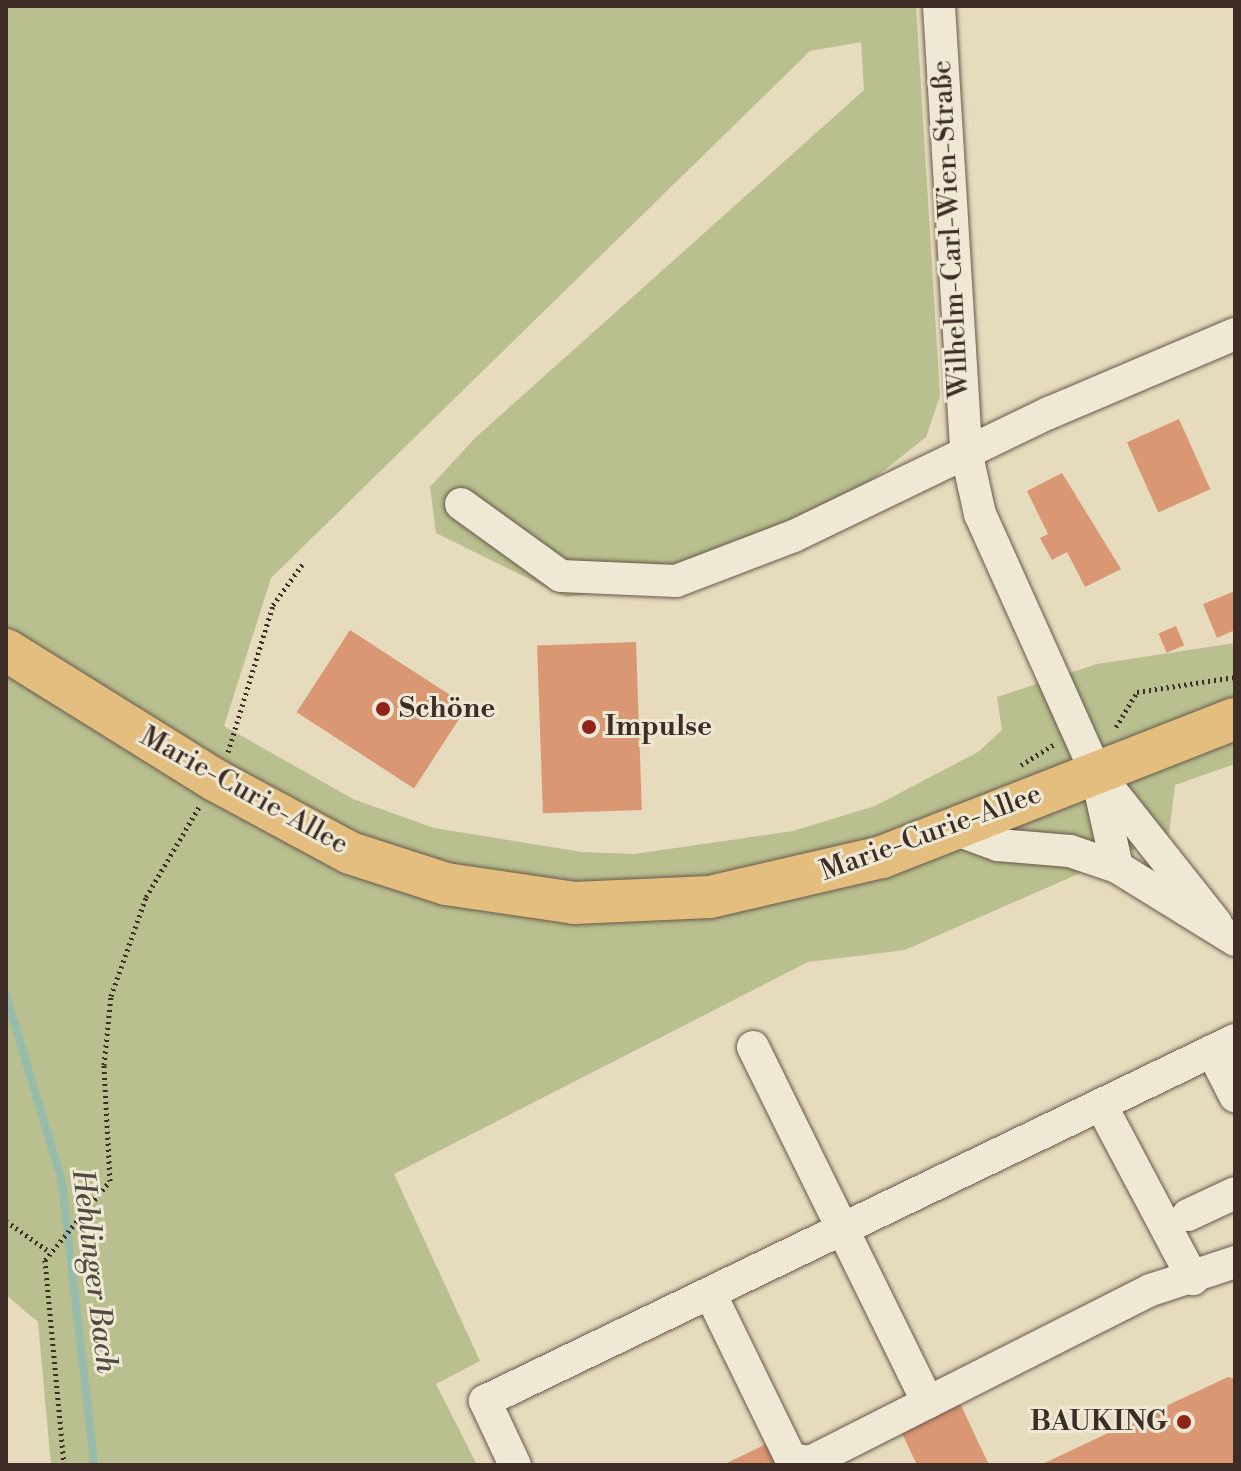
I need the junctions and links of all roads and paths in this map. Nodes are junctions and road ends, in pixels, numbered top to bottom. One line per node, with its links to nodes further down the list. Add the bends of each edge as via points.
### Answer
1 (939, 6): 3 (street, Wilhelm-Carl-Wien-Straße)
2 (1235, 334): 3 (street)
3 (966, 451): 4 (street, via 794,536 676,581 561,576); 10 (street, Wilhelm-Carl-Wien-Straße, via 997,556)
4 (461, 504)
5 (304, 562): 9 (path, via 273,605)
6 (6, 650): 11 (main road, Marie-Curie-Allee)
7 (1235, 677): 10 (path, via 1137,692 1113,730)
8 (1235, 719): 10 (main road, Marie-Curie-Allee)
9 (232, 739)
10 (1089, 753): 12 (path); 13 (main road, Marie-Curie-Allee); 14 (street); 15 (street)
11 (223, 765): 13 (main road, Marie-Curie-Allee, via 350,853 446,884 574,903 710,897 812,876); 24 (path, via 124,950 104,1043 110,1181 84,1219)
12 (1013, 771)
13 (957, 830): 14 (street, via 998,845 1059,848)
14 (1117, 867): 15 (street)
15 (1232, 938)
16 (1224, 1046): 18 (street); 19 (street)
17 (753, 1047): 23 (street)
18 (1235, 1096)
19 (1101, 1105): 23 (street); 26 (street)
20 (1235, 1193): 21 (street)
21 (1188, 1215)
22 (6, 1221): 24 (path)
23 (844, 1230): 27 (street); 28 (street)
24 (47, 1250): 29 (path)
25 (1235, 1262): 26 (street)
26 (1193, 1279): 28 (street, via 1151,1290)
27 (710, 1293): 28 (street, via 791,1459 810,1462); 30 (street, via 485,1401)
28 (928, 1402)
29 (64, 1465)
30 (515, 1465)

